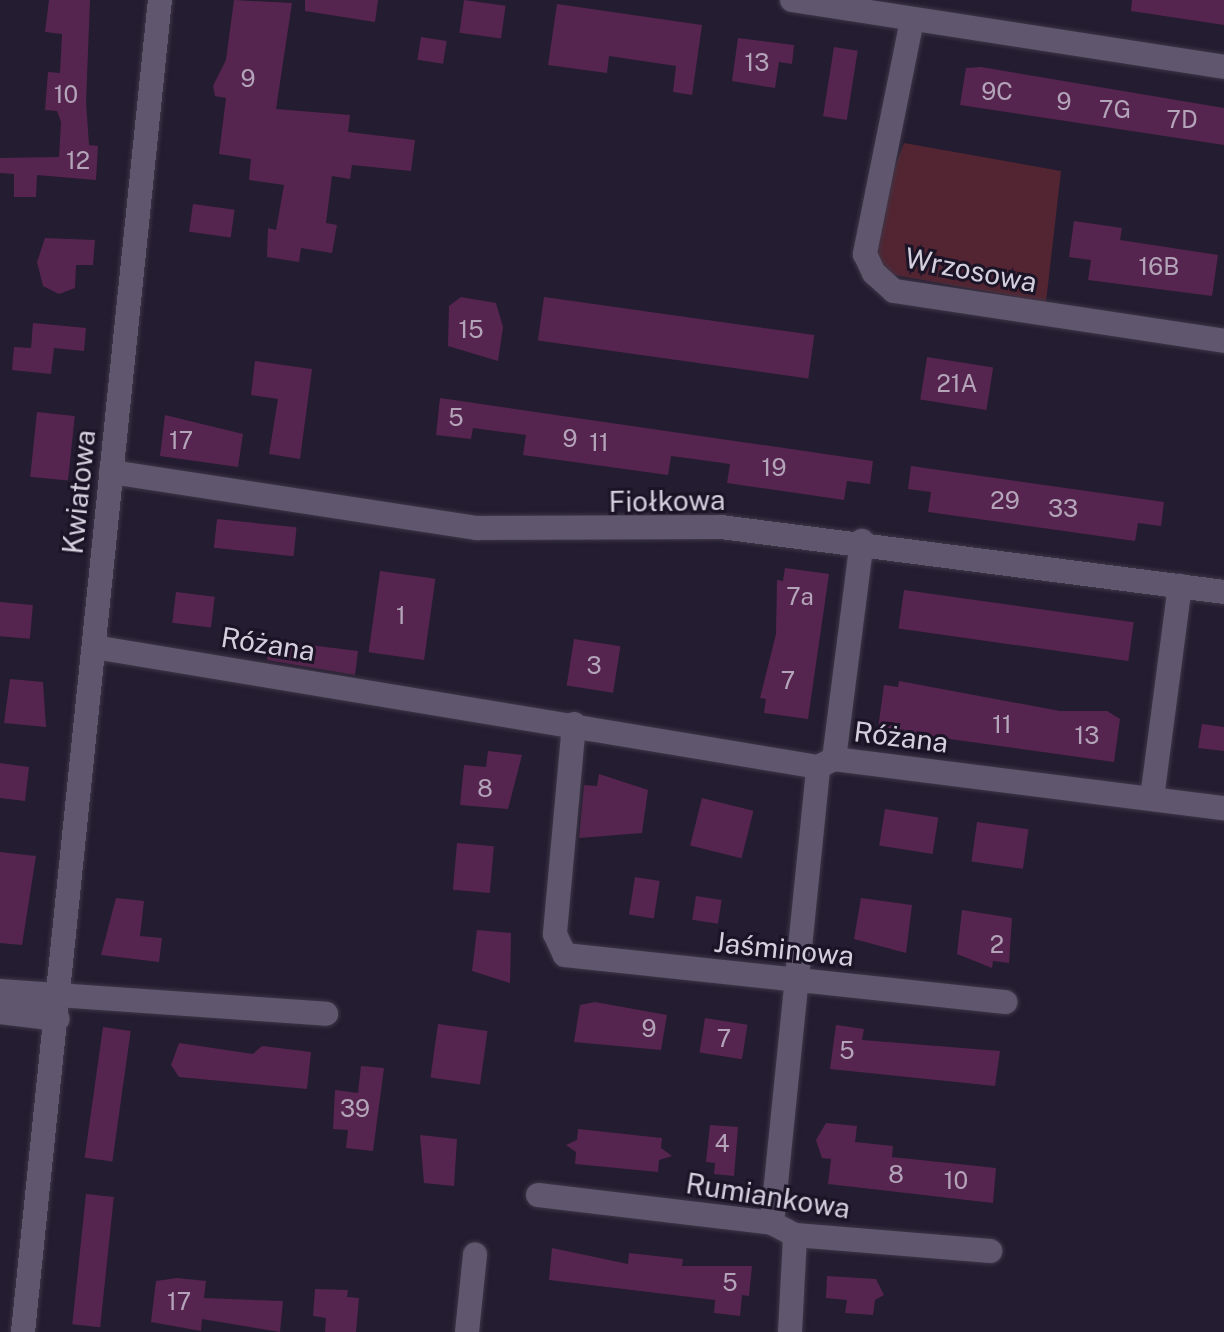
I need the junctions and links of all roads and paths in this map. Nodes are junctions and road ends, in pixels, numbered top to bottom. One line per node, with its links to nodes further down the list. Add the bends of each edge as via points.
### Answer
1 (160, 0): 6 (street, Kwiatowa)
2 (792, 0): 3 (street)
3 (912, 20): 4 (street); 5 (street, Wrzosowa, via 865,254 874,273 894,291)
4 (1224, 67)
5 (1224, 341)
6 (111, 472): 7 (street, Fiołkowa, via 477,528 721,527); 10 (street, Kwiatowa)
7 (862, 541): 8 (street, Fiołkowa); 12 (street)
8 (1180, 586): 9 (street, Fiołkowa); 13 (street)
9 (1224, 592)
10 (94, 647): 11 (street, Różana); 17 (street, Kwiatowa)
11 (574, 724): 12 (street, Różana); 15 (street, Jaśminowa, via 558,949)
12 (826, 763): 13 (street, Różana); 15 (street)
13 (1152, 798): 14 (street, Różana)
14 (1224, 808)
15 (800, 982): 18 (street, Jaśminowa); 23 (street)
16 (0, 991): 17 (street)
17 (61, 991): 20 (street); 21 (street, Kwiatowa)
18 (1005, 1002)
19 (0, 1012): 21 (street)
20 (326, 1014)
21 (58, 1019): 27 (street, Kwiatowa)
22 (538, 1195): 23 (street, Rumiankowa)
23 (772, 1223): 24 (street, Rumiankowa)
24 (795, 1235): 25 (street, Rumiankowa); 29 (street)
25 (990, 1251)
26 (475, 1254): 28 (street)
27 (23, 1332)
28 (467, 1332)
29 (790, 1332)

